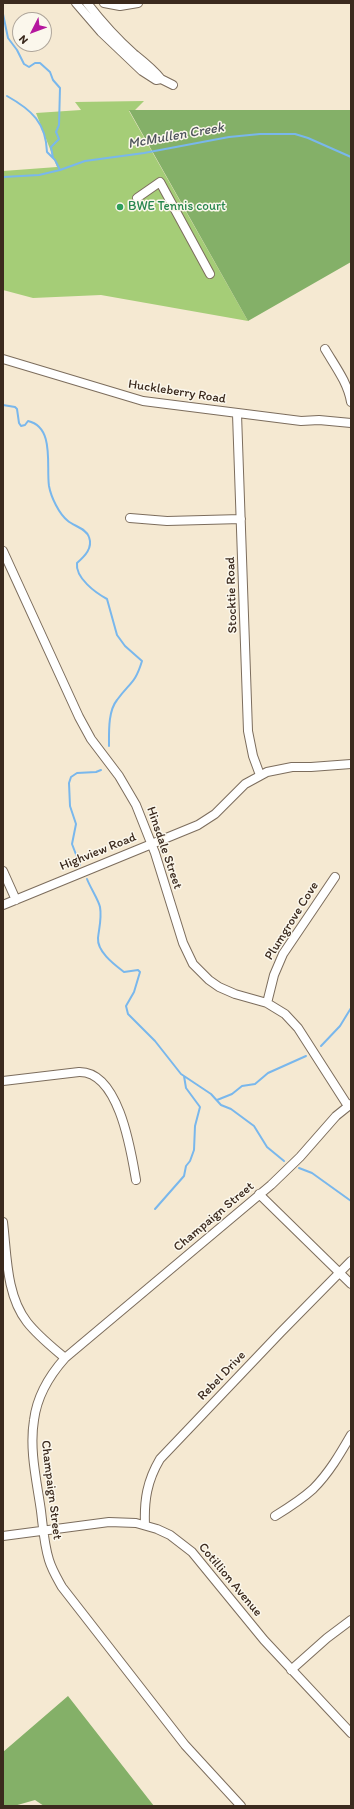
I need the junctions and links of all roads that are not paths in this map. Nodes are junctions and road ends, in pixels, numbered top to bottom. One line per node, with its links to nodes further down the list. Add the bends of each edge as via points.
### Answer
1 (76, 3): 5 (street, via 101,32 142,71 156,80)
2 (87, 3): 5 (street, via 118,38)
3 (104, 3): 4 (street, via 120,6)
4 (138, 3)
5 (162, 79): 6 (street)
6 (173, 85)
7 (136, 198): 8 (street, via 160,182)
8 (210, 274)
9 (326, 349): 11 (street)
10 (3, 359): 12 (street, Huckleberry Road, via 143,401)
11 (351, 402)
12 (237, 414): 13 (street, Huckleberry Road); 15 (street, Stocktie Road)
13 (351, 423)
14 (130, 518): 15 (street, via 167,521)
15 (241, 519): 18 (street, Stocktie Road, via 248,731)
16 (3, 551): 19 (street, Hinsdale Street, via 79,717 91,740 127,789)
17 (351, 764): 18 (street, Highview Road, via 292,767)
18 (260, 775): 19 (street, Highview Road, via 245,784 210,818)
19 (151, 844): 22 (street, Highview Road); 24 (street, Hinsdale Street, via 183,943 193,964 219,987)
20 (3, 871): 22 (street)
21 (335, 877): 24 (street, Plumgrove Cove, via 283,954)
22 (16, 900): 23 (street, Highview Road)
23 (3, 905)
24 (267, 1003): 26 (street, Hinsdale Street, via 294,1023)
25 (3, 1081): 27 (street, via 79,1072 87,1072 97,1077 102,1081 121,1118 130,1145)
26 (349, 1105): 28 (street, Champaign Street, via 292,1165)
27 (136, 1180)
28 (259, 1194): 31 (street); 33 (street, Champaign Street)
29 (3, 1222): 33 (street, via 11,1285 17,1305 35,1331)
30 (351, 1261): 31 (street, Rebel Drive)
31 (338, 1272): 32 (street); 36 (street, Rebel Drive, via 160,1459 147,1488)
32 (351, 1284)
33 (65, 1358): 37 (street, Champaign Street, via 44,1387 34,1419 33,1449)
34 (351, 1435): 35 (street, via 318,1484)
35 (275, 1516)
36 (145, 1525): 37 (street, Cotillion Avenue, via 109,1522); 40 (street, Cotillion Avenue, via 170,1535 192,1552 251,1625)
37 (44, 1531): 38 (street, Cotillion Avenue); 42 (street, Champaign Street, via 48,1558 62,1587 186,1745)
38 (3, 1536)
39 (351, 1620): 40 (street)
40 (292, 1670): 41 (street, Cotillion Avenue)
41 (351, 1733)
42 (241, 1806)

